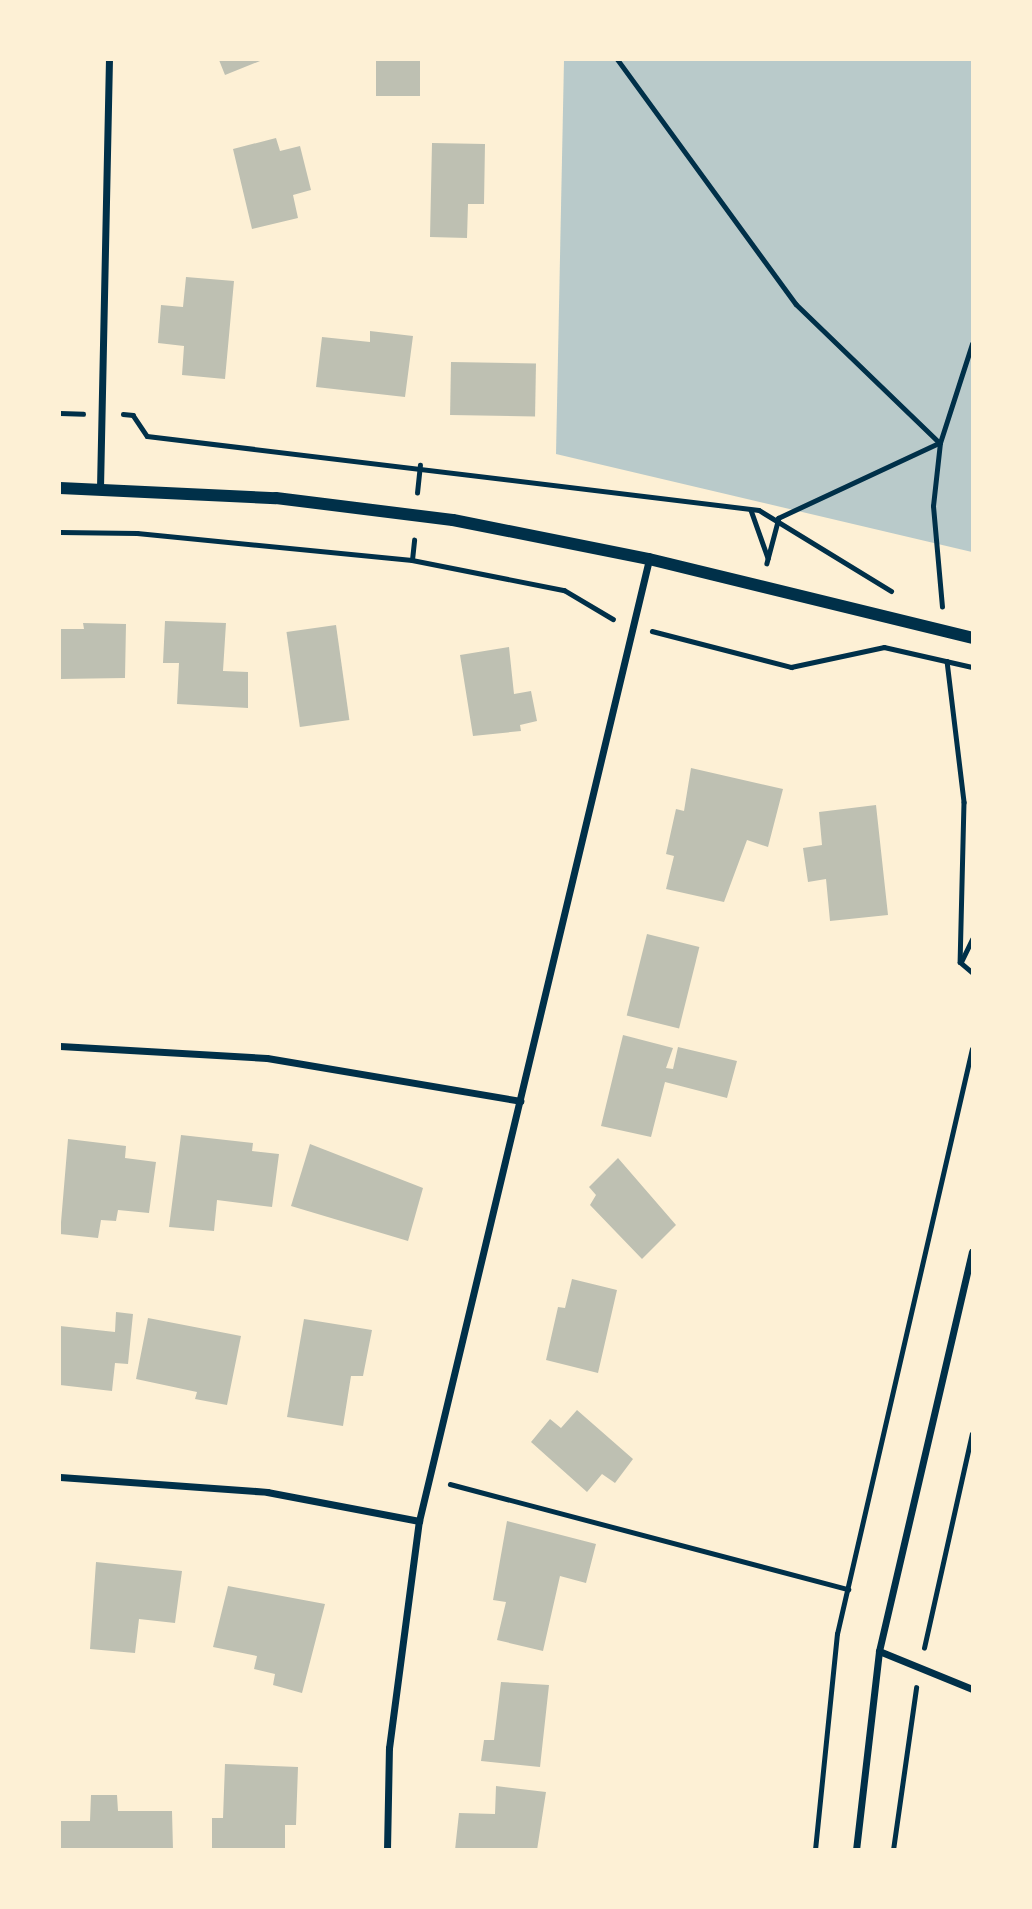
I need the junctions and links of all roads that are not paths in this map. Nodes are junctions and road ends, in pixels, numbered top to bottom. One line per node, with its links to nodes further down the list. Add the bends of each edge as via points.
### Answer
1 (108, 60): 3 (street)
2 (60, 488): 3 (street)
3 (100, 488): 4 (street, via 276,498 415,515)
4 (649, 559): 5 (street); 7 (street)
5 (970, 638)
6 (60, 1046): 7 (street, via 267,1058)
7 (520, 1101): 10 (street)
8 (972, 1253): 11 (street)
9 (60, 1477): 10 (street, via 267,1492)
10 (419, 1521): 13 (street, via 389,1748)
11 (879, 1651): 12 (street); 14 (street)
12 (972, 1689)
13 (387, 1850)
14 (856, 1850)

